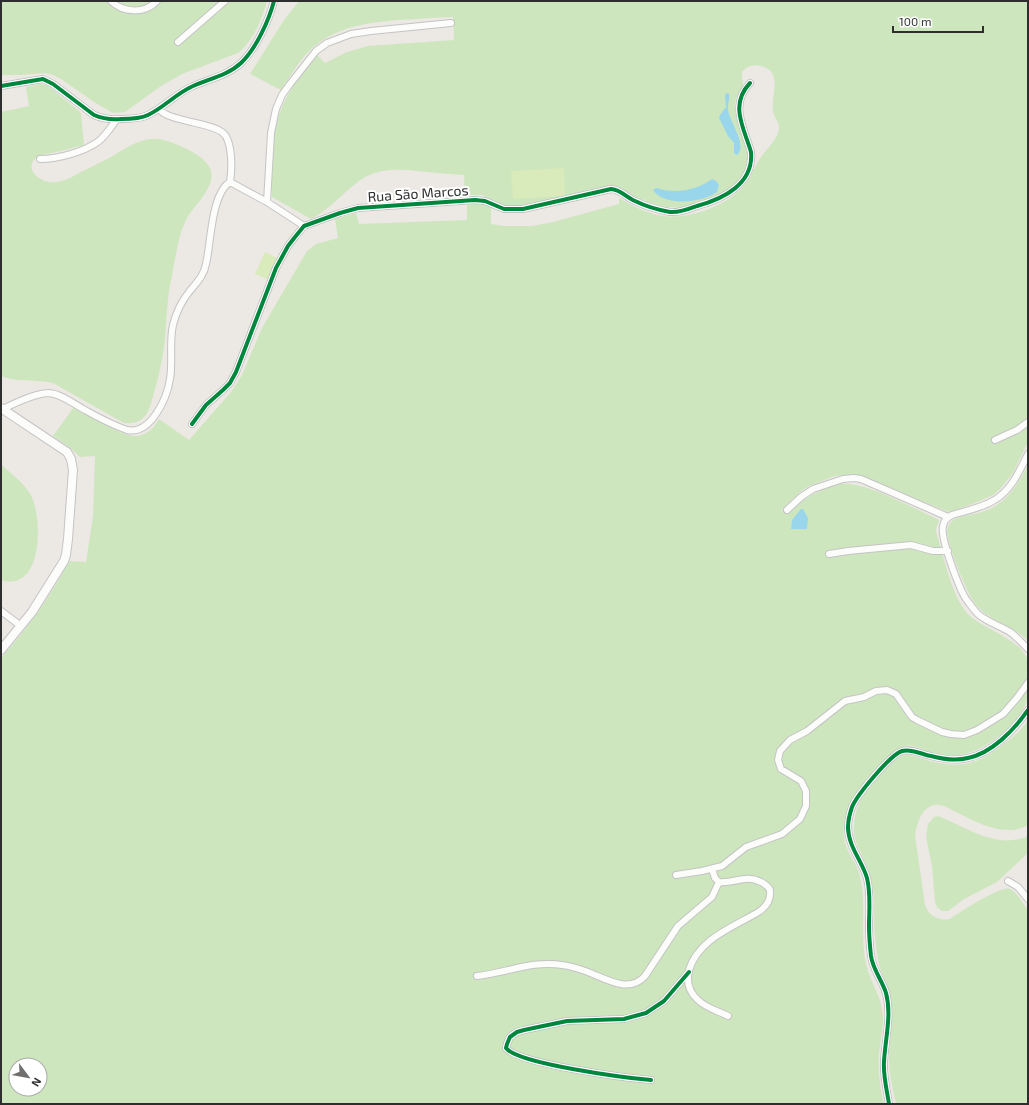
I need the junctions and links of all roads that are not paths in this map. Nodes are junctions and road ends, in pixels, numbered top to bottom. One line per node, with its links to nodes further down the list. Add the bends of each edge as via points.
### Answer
1 (111, 1): 2 (street, via 124,9 139,10 148,8)
2 (157, 1)
3 (225, 1): 6 (street)
4 (274, 1): 9 (street, via 256,43 241,63 226,73 192,87)
5 (451, 23): 15 (street, via 350,34 327,43 316,52 290,84 276,109 271,133)
6 (178, 42)
7 (750, 83): 16 (street, Rua São Marcos, via 742,93 739,106 740,118 751,152 749,168 734,189 702,205 671,212 639,203 611,189 523,209 504,209 485,201 475,200 358,208)
8 (1, 86): 10 (street, via 46,80)
9 (159, 109): 11 (street, via 147,116); 14 (street, via 166,115 224,134 231,155)
10 (100, 118): 11 (street); 12 (street, via 108,126)
11 (117, 119): 12 (street)
12 (101, 139): 13 (street, via 86,148 65,155)
13 (40, 159)
14 (230, 182): 15 (street); 17 (street, via 219,196 205,269 180,306 174,323 169,383 152,420 141,429 128,430 51,393)
15 (267, 202): 16 (street)
16 (304, 226): 19 (street, via 288,246 276,268 230,383 206,405)
17 (2, 408): 27 (street, via 67,452 73,470 66,558)
18 (1028, 422): 20 (street)
19 (192, 424)
20 (995, 440)
21 (1028, 454): 23 (street, via 1014,482 1004,493 991,502)
22 (787, 510): 23 (street, via 813,489 854,478)
23 (948, 517): 24 (street, via 942,528)
24 (948, 551): 25 (street, via 933,551 911,545); 28 (street, via 960,585 973,608 983,617 1011,633)
25 (829, 554)
26 (1, 611): 27 (street)
27 (21, 626): 29 (street)
28 (1028, 649)
29 (1, 650)
30 (1028, 683): 32 (street, via 1003,714 964,735 942,732 917,720 912,717 896,694 887,690 876,691 845,702 786,743 779,755 781,769 801,781 806,791 806,806 800,819 782,834 746,847 726,864)
31 (1028, 710): 41 (street, via 1020,722 994,745 967,759 949,759 907,750 894,755 858,797 852,808 848,828 849,839 867,878 872,958 886,993 888,1022 883,1064)
32 (712, 869): 33 (street); 35 (street)
33 (676, 875)
34 (1008, 880): 36 (street)
35 (719, 882): 37 (street, via 754,879 769,888 770,898 760,912 715,936 703,946); 38 (street, via 712,897 678,926 644,976 635,983 613,983 561,964 525,966)
36 (1028, 899)
37 (689, 972): 39 (street, via 688,986 697,1000); 40 (street, via 664,1001 646,1013 624,1019 558,1022 517,1032 510,1037 506,1048 511,1053 547,1064)
38 (477, 976)
39 (728, 1016)
40 (651, 1080)
41 (889, 1104)

